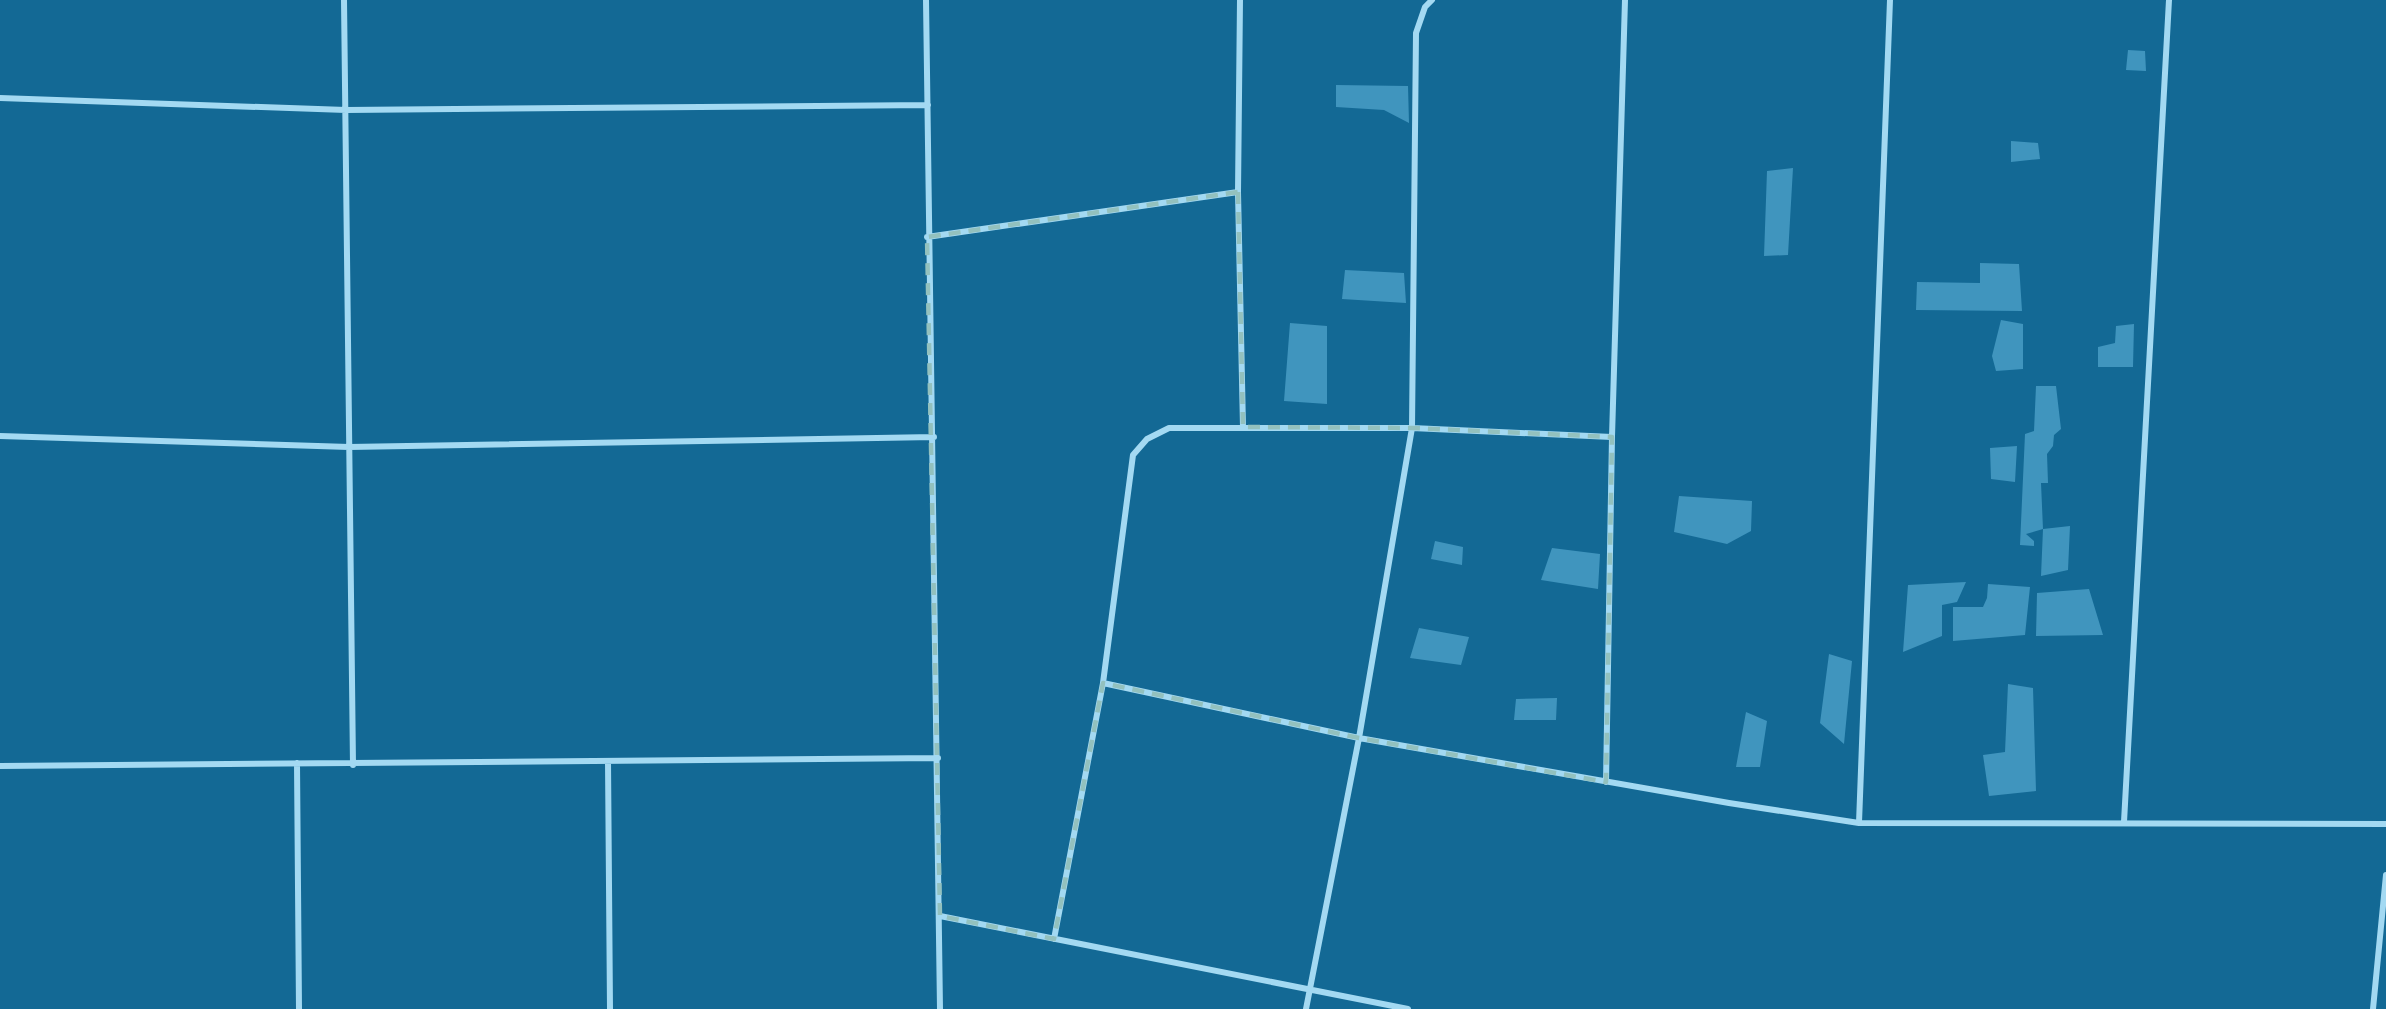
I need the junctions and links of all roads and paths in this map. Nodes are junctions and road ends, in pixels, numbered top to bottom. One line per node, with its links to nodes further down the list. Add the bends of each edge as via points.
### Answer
1 (344, 0): 10 (street)
2 (926, 0): 9 (street)
3 (1239, 0): 11 (street)
4 (1432, 0): 14 (street, via 1425,7 1416,33)
5 (1625, 0): 17 (street)
6 (1890, 0): 28 (street)
7 (2169, 0): 27 (street)
8 (0, 98): 10 (street)
9 (928, 105): 10 (street); 12 (street)
10 (346, 110): 18 (street)
11 (1238, 192): 12 (street); 13 (street)
12 (927, 237): 16 (street)
13 (1243, 427): 14 (street); 19 (street, via 1169,428 1147,439 1133,455)
14 (1412, 428): 17 (street); 20 (street)
15 (0, 436): 18 (street)
16 (934, 437): 18 (street); 21 (street)
17 (1612, 437): 26 (street)
18 (349, 447): 24 (street)
19 (1103, 683): 20 (street); 32 (street)
20 (1359, 738): 26 (street); 33 (street)
21 (938, 758): 22 (street); 31 (street)
22 (608, 761): 24 (street); 35 (street)
23 (297, 764): 24 (street); 25 (street); 34 (street)
24 (353, 765)
25 (0, 766)
26 (1606, 782): 28 (street)
27 (2124, 822): 28 (street); 29 (street)
28 (1859, 823)
29 (2386, 824)
30 (2386, 875): 39 (street)
31 (940, 916): 32 (street); 36 (street)
32 (1054, 939): 33 (street)
33 (1310, 990): 37 (street); 38 (street)
34 (299, 1009)
35 (610, 1009)
36 (940, 1009)
37 (1306, 1009)
38 (1408, 1009)
39 (2373, 1009)

